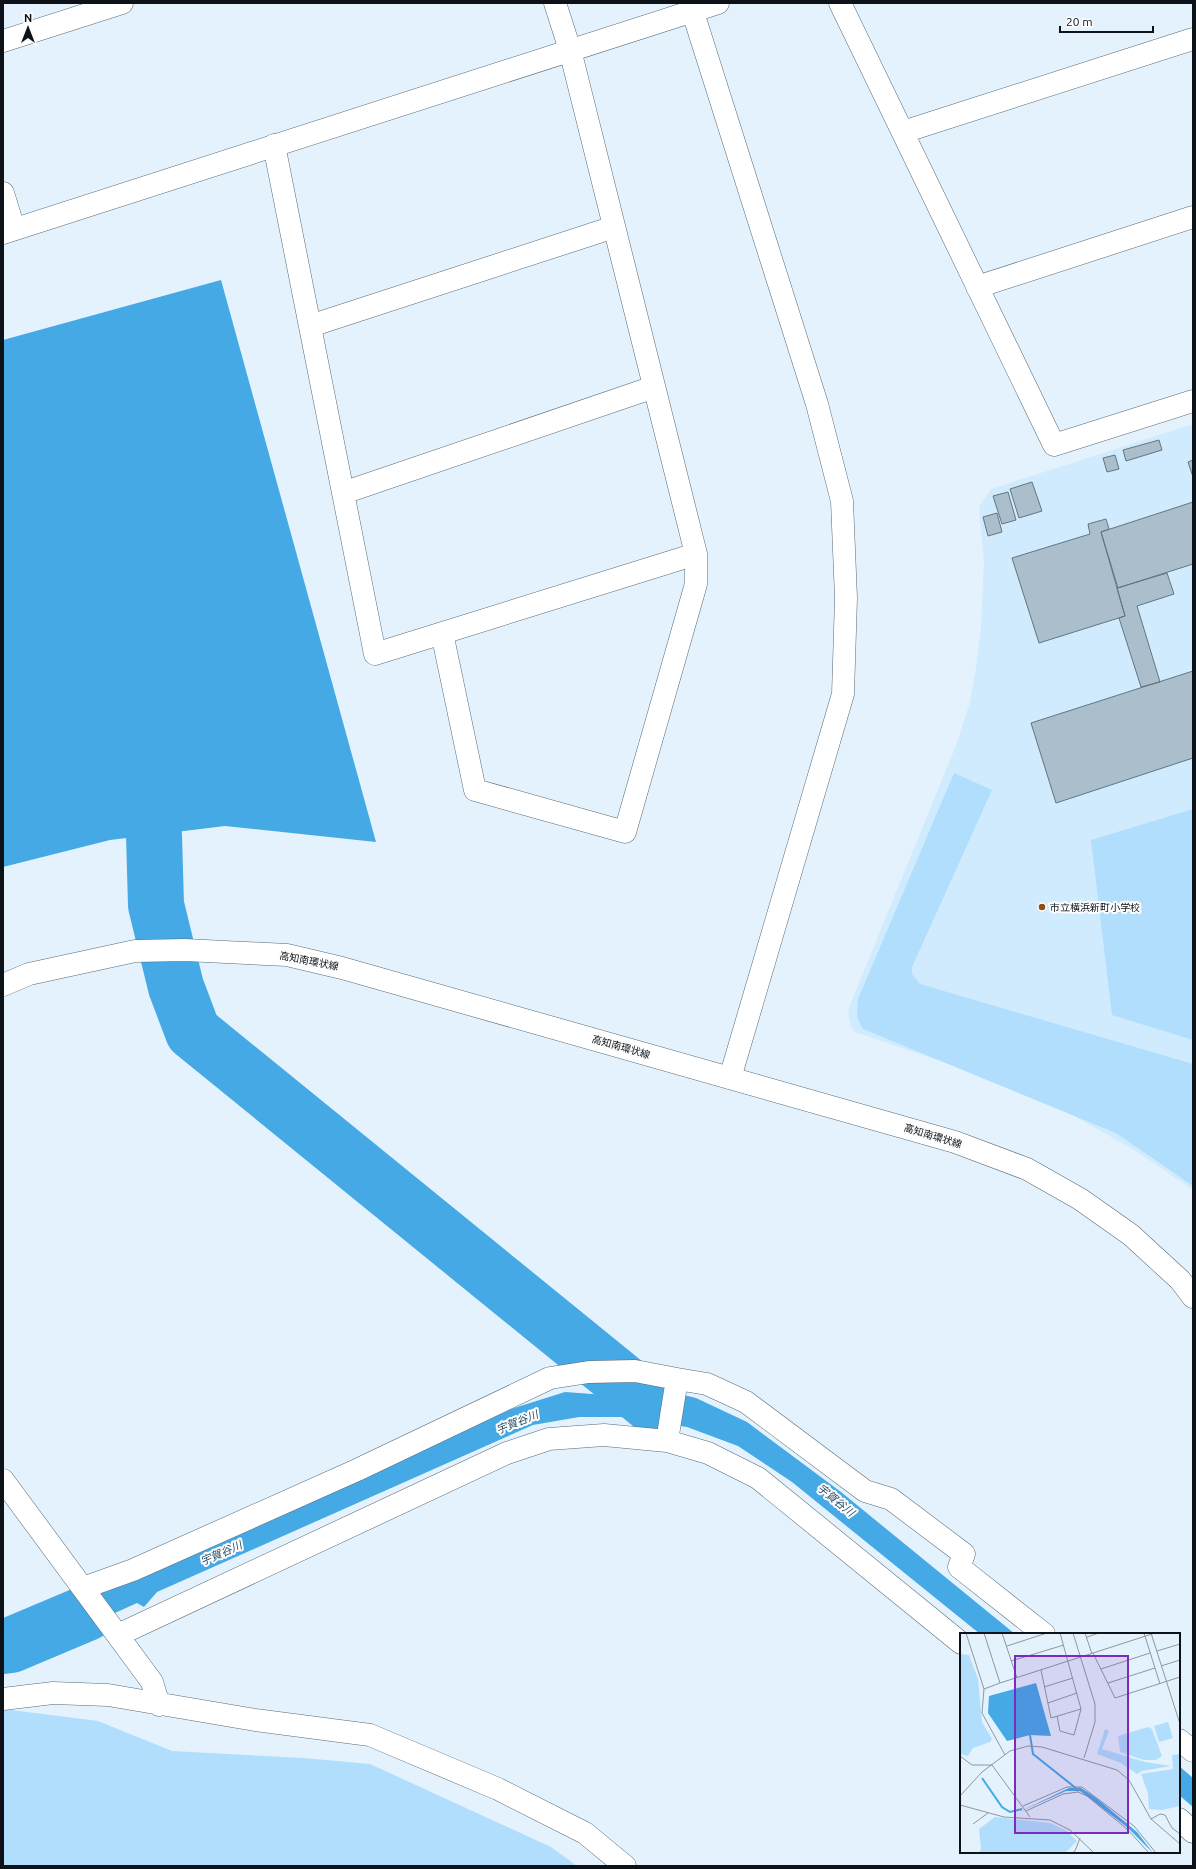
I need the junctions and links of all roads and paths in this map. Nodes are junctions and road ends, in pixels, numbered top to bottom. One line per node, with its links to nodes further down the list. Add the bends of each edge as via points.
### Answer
1 (122, 3): 7 (street)
2 (555, 3): 8 (street)
3 (718, 3): 5 (street)
4 (840, 3): 9 (street)
5 (691, 7): 8 (street); 23 (street, via 817,404 842,501 846,598 843,694)
6 (1193, 39): 9 (street)
7 (3, 41)
8 (570, 50): 10 (street); 13 (street)
9 (903, 132): 15 (street)
10 (274, 145): 14 (street); 16 (street)
11 (3, 194): 14 (street)
12 (1193, 217): 15 (street)
13 (614, 227): 16 (street); 17 (street)
14 (9, 231)
15 (977, 287): 18 (street, via 1054,445)
16 (310, 326): 19 (street)
17 (654, 387): 19 (street); 20 (street)
18 (1193, 401)
19 (343, 493): 21 (street, via 375,654)
20 (696, 554): 21 (street); 21 (street, via 696,584 625,832 475,790)
21 (442, 633)
22 (3, 984): 23 (street, 高知南環状線, via 29,974 135,951 186,950 287,955 342,968)
23 (730, 1078): 24 (street, 高知南環状線, via 955,1142 1027,1169 1080,1199 1131,1236 1180,1280)
24 (1193, 1297)
25 (676, 1383): 26 (street); 28 (street, via 635,1371 589,1372 550,1378 357,1470); 30 (street, via 707,1384 746,1402 864,1491 891,1499 964,1554 959,1567)
26 (668, 1435): 29 (street, via 604,1435 549,1439 507,1453); 31 (street, via 758,1478)
27 (3, 1480): 28 (street)
28 (87, 1593): 29 (street)
29 (115, 1630): 33 (street, via 152,1682)
30 (1043, 1633)
31 (960, 1642)
32 (3, 1699): 33 (street, via 53,1693 108,1695)
33 (159, 1705): 38 (street, via 370,1735 498,1789 585,1832)
34 (1180, 1741): 35 (street)
35 (1193, 1752)
36 (1180, 1820): 37 (street)
37 (1193, 1832)
38 (625, 1866)

